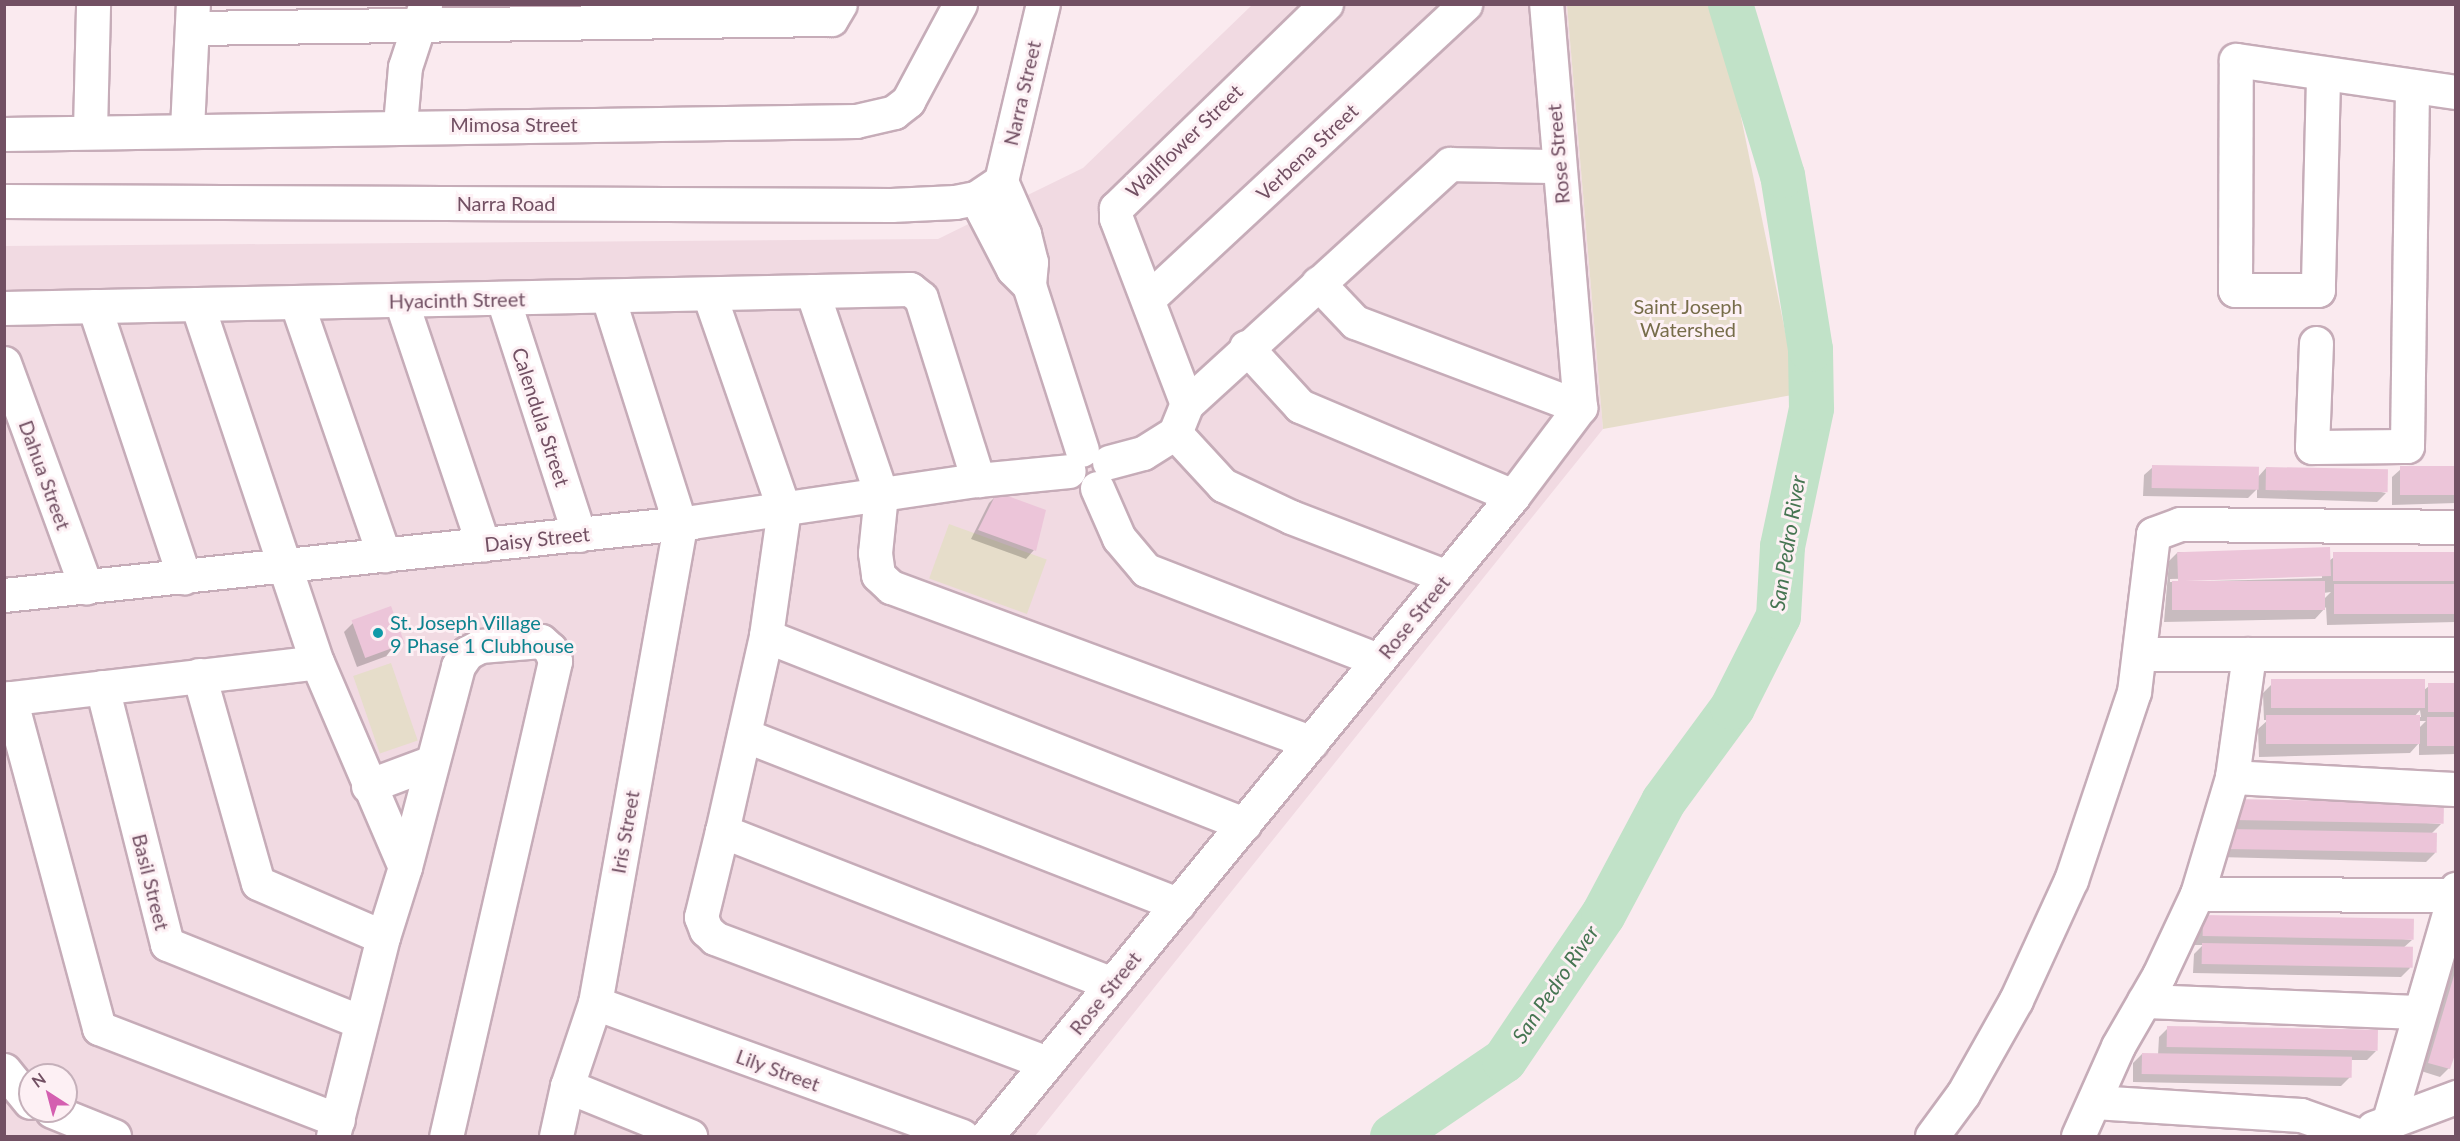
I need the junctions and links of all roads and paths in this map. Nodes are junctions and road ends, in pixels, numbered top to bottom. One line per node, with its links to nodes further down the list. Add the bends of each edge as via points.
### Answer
1 (93, 4): 15 (street)
2 (840, 4): 9 (street, via 831,20)
3 (960, 4): 13 (street, Mimosa Street, via 918,88 894,112 876,118 856,122)
4 (1043, 4): 18 (street, Narra Street)
5 (1326, 4): 25 (street, Wallflower Street, via 1116,208 1116,218)
6 (1465, 4): 25 (street, Verbena Street)
7 (1540, 8): 17 (street, Rose Street)
8 (192, 16): 9 (street); 14 (street)
9 (421, 16): 13 (street, via 405,67)
10 (2323, 78): 11 (street, via 2318,290 2235,290 2236,60)
11 (2412, 86): 12 (street); 31 (street, via 2407,446 2312,447)
12 (2456, 92)
13 (400, 125): 14 (street, Mimosa Street)
14 (187, 129): 15 (street, Mimosa Street)
15 (90, 130): 16 (street, Mimosa Street)
16 (4, 134)
17 (1558, 166): 20 (street, Daisy Street, via 1450,164); 34 (street, Rose Street)
18 (988, 189): 19 (street, Narra Road, via 956,202 891,205); 36 (street, via 1013,269 1029,285)
19 (4, 201)
20 (1318, 283): 32 (street, Daisy Street); 34 (street, via 1355,322)
21 (812, 291): 22 (street, Hyacinth Street); 37 (street, Hyacinth Street, via 910,289 921,298); 38 (street)
22 (709, 294): 23 (street, Hyacinth Street); 40 (street)
23 (608, 297): 24 (street, Hyacinth Street); 41 (street)
24 (502, 299): 26 (street, Hyacinth Street); 43 (street, Calendula Street)
25 (1148, 299): 35 (street, Wallflower Street)
26 (401, 301): 28 (street, Hyacinth Street); 44 (street)
27 (197, 304): 28 (street, Hyacinth Street); 29 (street, Hyacinth Street); 46 (street)
28 (297, 304): 45 (street)
29 (94, 306): 30 (street, Hyacinth Street); 47 (street)
30 (4, 308)
31 (2316, 343)
32 (1246, 347): 35 (street, Daisy Street); 39 (street, via 1300,406)
33 (4, 363): 49 (street, Dahua Street)
34 (1580, 408): 39 (street, Rose Street)
35 (1181, 418): 36 (street, Daisy Street, via 1143,453); 48 (street, via 1223,485 1291,518)
36 (1089, 468): 37 (street, Daisy Street); 55 (street, via 1119,538 1146,570)
37 (978, 480): 38 (street, Daisy Street)
38 (880, 494): 40 (street, Daisy Street); 61 (street, via 874,553 878,574 891,587)
39 (1513, 496): 48 (street, Rose Street)
40 (784, 509): 41 (street, Daisy Street); 51 (street)
41 (680, 524): 43 (street, Daisy Street); 75 (street, Iris Street)
42 (2456, 527): 52 (street, via 2166,528 2153,534 2150,547)
43 (579, 535): 44 (street, Daisy Street)
44 (483, 545): 45 (street, Daisy Street)
45 (384, 555): 46 (street, Daisy Street)
46 (285, 566): 47 (street, Daisy Street); 56 (street)
47 (184, 577): 49 (street, Daisy Street)
48 (1447, 577): 55 (street, Rose Street)
49 (86, 586): 50 (street, Daisy Street)
50 (4, 595)
51 (766, 636): 60 (street); 66 (street)
52 (2141, 654): 53 (street); 95 (street, via 2134,692 2096,806 2044,943 1962,1094)
53 (2249, 654): 54 (street); 63 (street)
54 (2456, 654)
55 (1378, 660): 61 (street, Rose Street)
56 (317, 662): 57 (street); 64 (street)
57 (199, 675): 58 (street); 72 (street, via 258,884)
58 (102, 687): 59 (street); 77 (street, Basil Street, via 167,944)
59 (7, 698): 86 (street, via 99,1028)
60 (744, 735): 67 (street); 71 (street)
61 (1311, 742): 66 (street, Rose Street)
62 (432, 762): 64 (street); 68 (street); 90 (street, via 458,666 467,653 480,646 542,641 555,661)
63 (2232, 777): 65 (street); 70 (street)
64 (368, 786): 68 (street)
65 (2456, 789)
66 (1244, 824): 71 (street, Rose Street)
67 (722, 831): 73 (street); 78 (street, via 701,917 706,930 716,938)
68 (405, 867): 72 (street)
69 (2455, 892): 70 (street); 76 (street)
70 (2197, 894): 74 (street)
71 (1178, 904): 73 (street, Rose Street)
72 (383, 938): 77 (street)
73 (1112, 984): 78 (street, Rose Street)
74 (2144, 1001): 76 (street); 83 (street, via 2118,1046)
75 (595, 1003): 80 (street, Iris Street); 93 (street, Lily Street)
76 (2419, 1012): 84 (street)
77 (362, 1022): 86 (street)
78 (1047, 1063): 94 (street, Rose Street)
79 (4, 1070): 81 (street)
80 (567, 1086): 91 (street, Iris Street); 92 (street)
81 (18, 1087)
82 (2456, 1097): 84 (street)
83 (2094, 1102): 87 (street); 88 (street, via 2301,1115)
84 (2389, 1120): 88 (street)
85 (78, 1122): 89 (street)
86 (336, 1128)
87 (2079, 1136)
88 (2359, 1136)
89 (114, 1137)
90 (446, 1137)
91 (556, 1137)
92 (690, 1137)
93 (962, 1137)
94 (987, 1137)
95 (1932, 1137)

